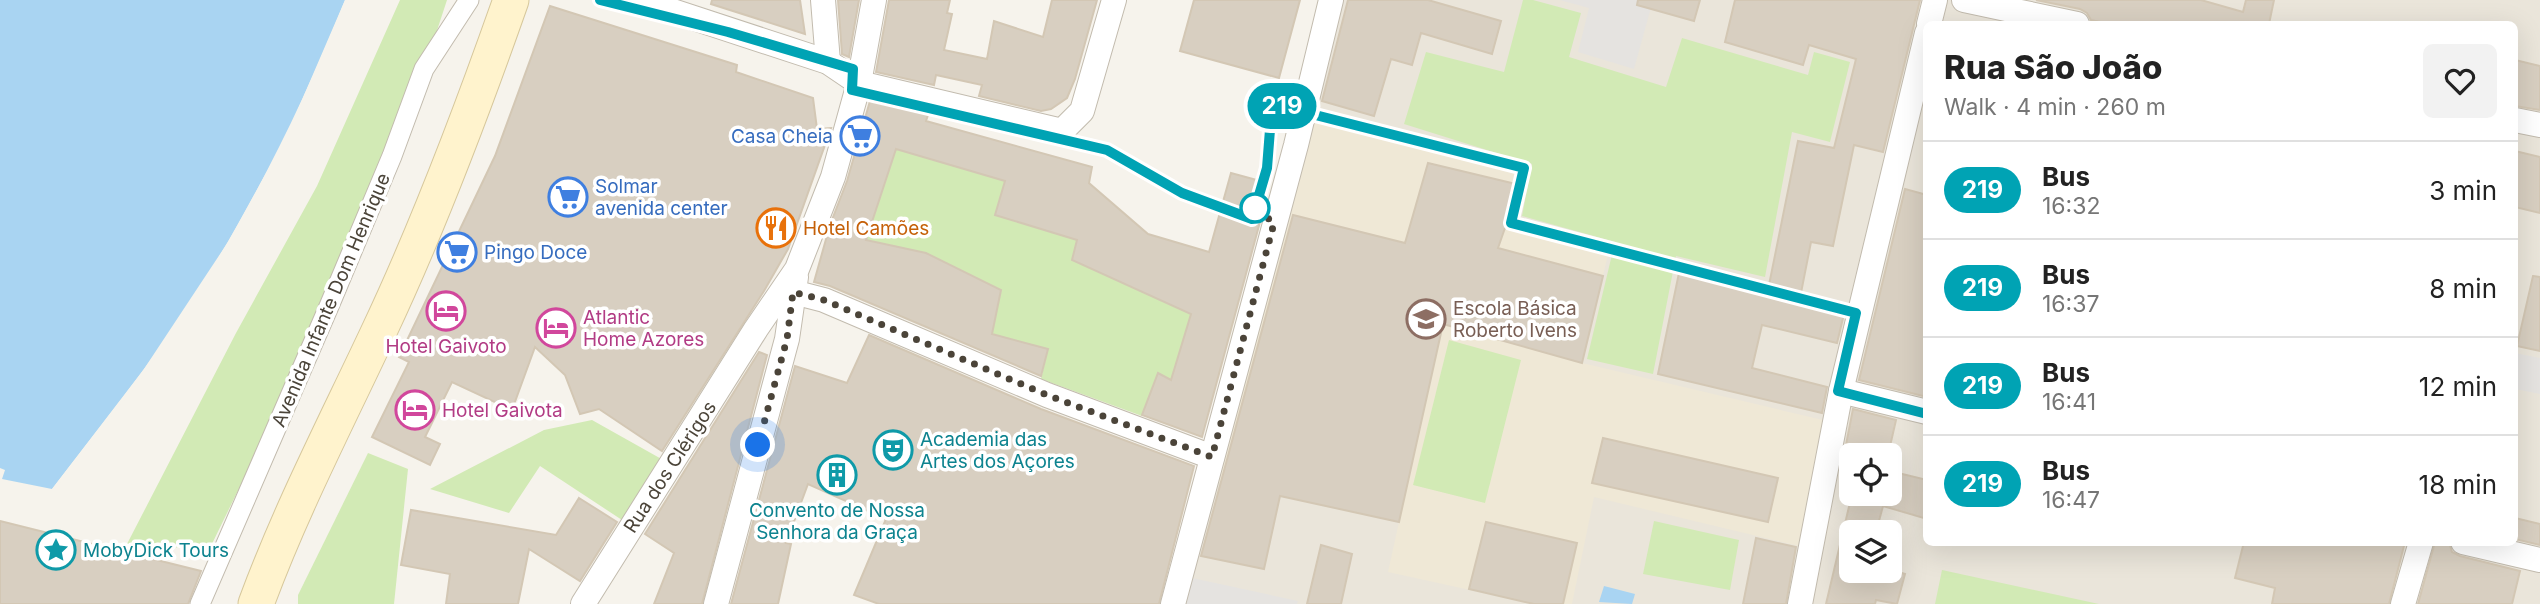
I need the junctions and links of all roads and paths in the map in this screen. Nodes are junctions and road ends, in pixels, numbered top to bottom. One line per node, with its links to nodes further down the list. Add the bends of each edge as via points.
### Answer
1 (469, 0): 26 (street, Avenida Infante Dom Henrique, via 424,69 341,279)
2 (511, 0): 27 (main road, via 414,250 281,537)
3 (639, 0): 13 (street)
4 (823, 0): 13 (street)
5 (874, 0): 14 (street)
6 (1114, 0): 14 (street, via 1082,111 1062,131)
7 (1331, 0): 22 (street)
8 (1935, 0): 10 (street)
9 (1964, 0): 11 (street)
10 (1930, 21)
11 (2063, 21)
12 (1923, 50): 20 (street)
13 (828, 62): 14 (street)
14 (859, 83): 17 (street, via 833,177)
15 (2518, 121): 16 (street)
16 (2540, 125)
17 (795, 281): 18 (street, Rua dos Clérigos); 19 (street); 22 (street, via 824,300 1047,395)
18 (756, 329): 19 (street, via 776,326); 28 (street, Rua dos Clérigos)
19 (787, 339): 29 (street)
20 (1841, 391): 21 (street); 31 (street)
21 (1923, 411)
22 (1212, 457): 30 (street)
23 (2420, 546): 32 (street)
24 (2479, 546): 25 (street)
25 (2540, 560)
26 (200, 604)
27 (256, 604)
28 (583, 604)
29 (716, 604)
30 (1173, 604)
31 (1800, 604)
32 (2403, 604)

